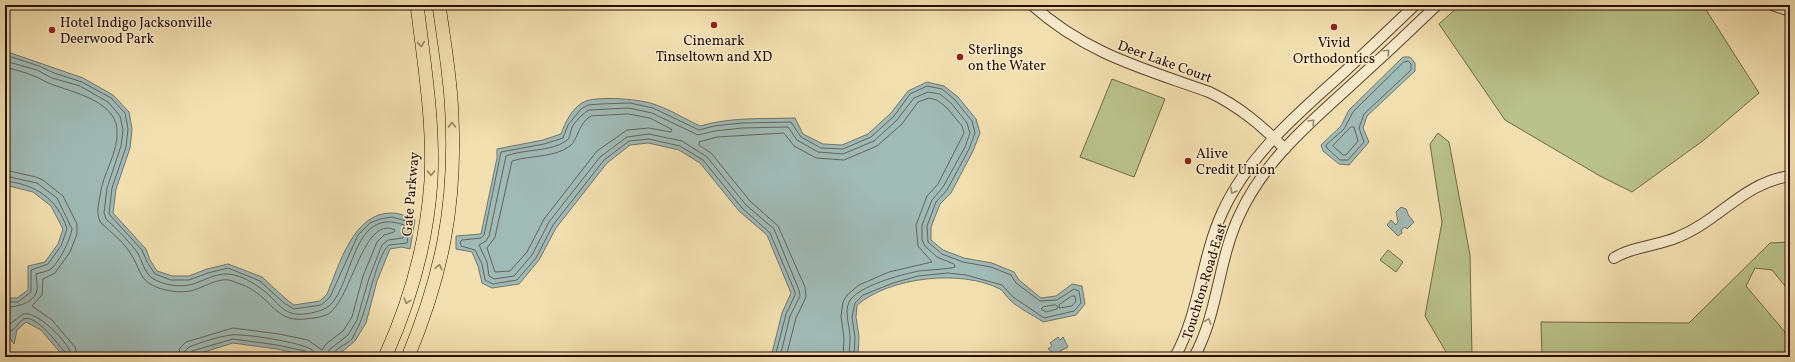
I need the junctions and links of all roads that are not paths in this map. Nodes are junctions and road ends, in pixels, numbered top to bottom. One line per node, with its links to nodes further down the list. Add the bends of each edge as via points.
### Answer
1 (417, 5): 14 (main road, Gate Parkway, one-way to 14, via 429,115 429,203 421,252 410,293)
2 (439, 5): 15 (main road, one-way to 2, via 429,303 438,270 448,222 452,181 452,116)
3 (1032, 5): 10 (street, Deer Lake Court, via 1064,31 1096,50 1224,99)
4 (1415, 5): 8 (street, Touchton Road East)
5 (1437, 5): 9 (street, Touchton Road East)
6 (1772, 5): 7 (street)
7 (1790, 11)
8 (1400, 19): 9 (street); 10 (street, Touchton Road East)
9 (1410, 30): 11 (street, Touchton Road East, one-way to 9)
10 (1274, 138): 11 (street, Deer Lake Court); 16 (street, Touchton Road East, one-way to 16, via 1245,173 1222,213 1210,241 1188,330)
11 (1285, 149): 17 (street, Touchton Road East, one-way to 11, via 1210,318 1226,251 1240,215 1264,173)
12 (1790, 176): 13 (street, via 1744,193 1686,234 1625,252)
13 (1614, 258)
14 (385, 357)
15 (408, 357)
16 (1175, 357)
17 (1194, 357)

